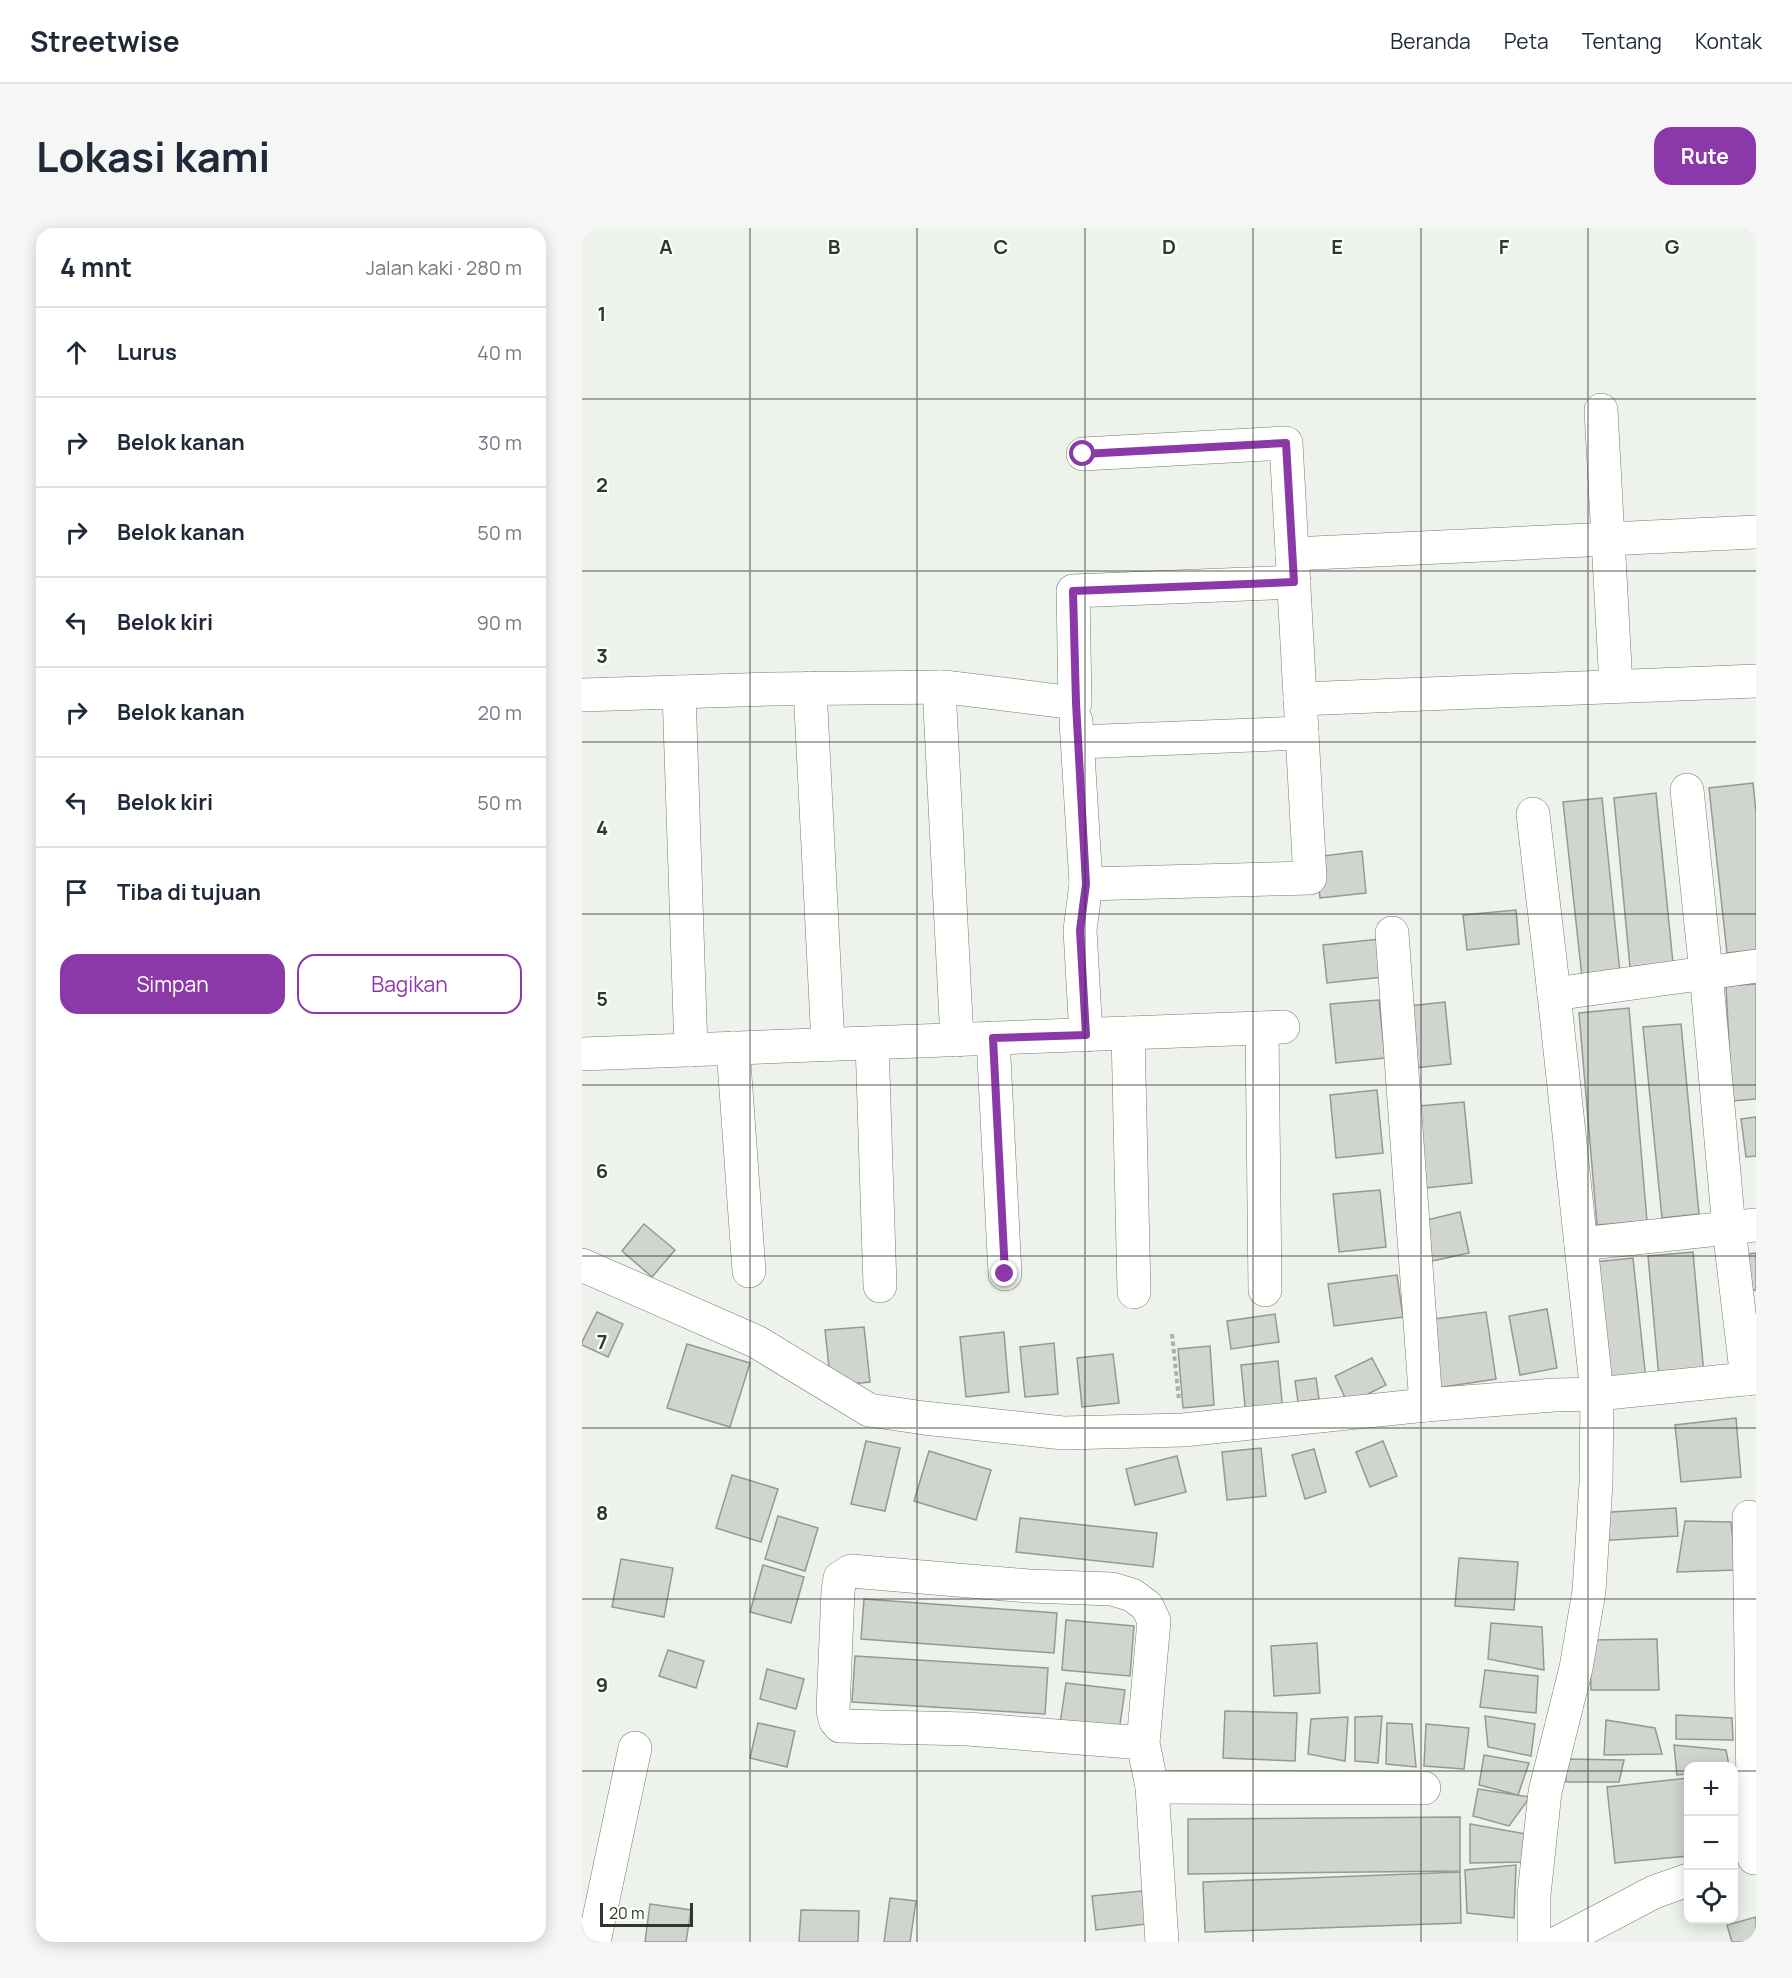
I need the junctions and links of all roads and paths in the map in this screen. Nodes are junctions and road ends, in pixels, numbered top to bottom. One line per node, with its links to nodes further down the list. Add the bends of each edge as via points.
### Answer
1 (1601, 410): 4 (street)
2 (1083, 454): 5 (street, via 1286,443)
3 (1756, 532): 4 (street)
4 (1608, 540): 5 (street); 7 (street)
5 (1293, 568): 12 (street); 13 (street, via 1073,591)
6 (1756, 681): 7 (street)
7 (1616, 686): 12 (street)
8 (939, 687): 9 (street); 13 (street); 26 (street)
9 (810, 688): 10 (street); 28 (street)
10 (679, 692): 11 (street); 30 (street)
11 (582, 695)
12 (1300, 699): 14 (street)
13 (1076, 703): 15 (street)
14 (1302, 733): 15 (street); 18 (street, via 1310,878)
15 (1078, 742): 18 (street)
16 (1687, 790): 21 (street)
17 (1533, 814): 22 (street)
18 (1086, 884): 24 (street, via 1080,930)
19 (1392, 933): 43 (street)
20 (1756, 966): 21 (street)
21 (1706, 972): 22 (street); 32 (street)
22 (1554, 994): 33 (street)
23 (1128, 1033): 24 (street); 38 (street, via 1273,1028); 39 (street)
24 (1086, 1035): 25 (street)
25 (993, 1038): 26 (street); 36 (street)
26 (957, 1040): 27 (street)
27 (872, 1043): 28 (street); 37 (street)
28 (828, 1044): 29 (street)
29 (733, 1048): 30 (street); 35 (street)
30 (692, 1050): 31 (street)
31 (582, 1054)
32 (1742, 1227): 33 (street); 41 (street)
33 (1581, 1244): 42 (street)
34 (582, 1265): 44 (street, via 757,1342 869,1410 1063,1433)
35 (749, 1271)
36 (1005, 1274)
37 (880, 1286)
38 (1265, 1290)
39 (1134, 1292)
40 (1172, 1334): 44 (path)
41 (1751, 1379): 42 (street)
42 (1597, 1394): 43 (street); 54 (street, via 1589,1592 1576,1668 1545,1792 1534,1895)
43 (1426, 1405): 44 (street)
44 (1183, 1430)
45 (1749, 1517): 50 (street)
46 (1143, 1743): 46 (street, via 969,1729 840,1726 833,1710 840,1578 851,1570 1029,1586 1112,1589 1132,1595 1147,1606 1154,1621); 48 (street)
47 (635, 1748): 52 (street)
48 (1152, 1787): 49 (street); 53 (street)
49 (1424, 1788)
50 (1748, 1860)
51 (1684, 1882): 55 (street, via 1654,1892)
52 (594, 1942)
53 (1162, 1942)
54 (1534, 1942)
55 (1559, 1942)

